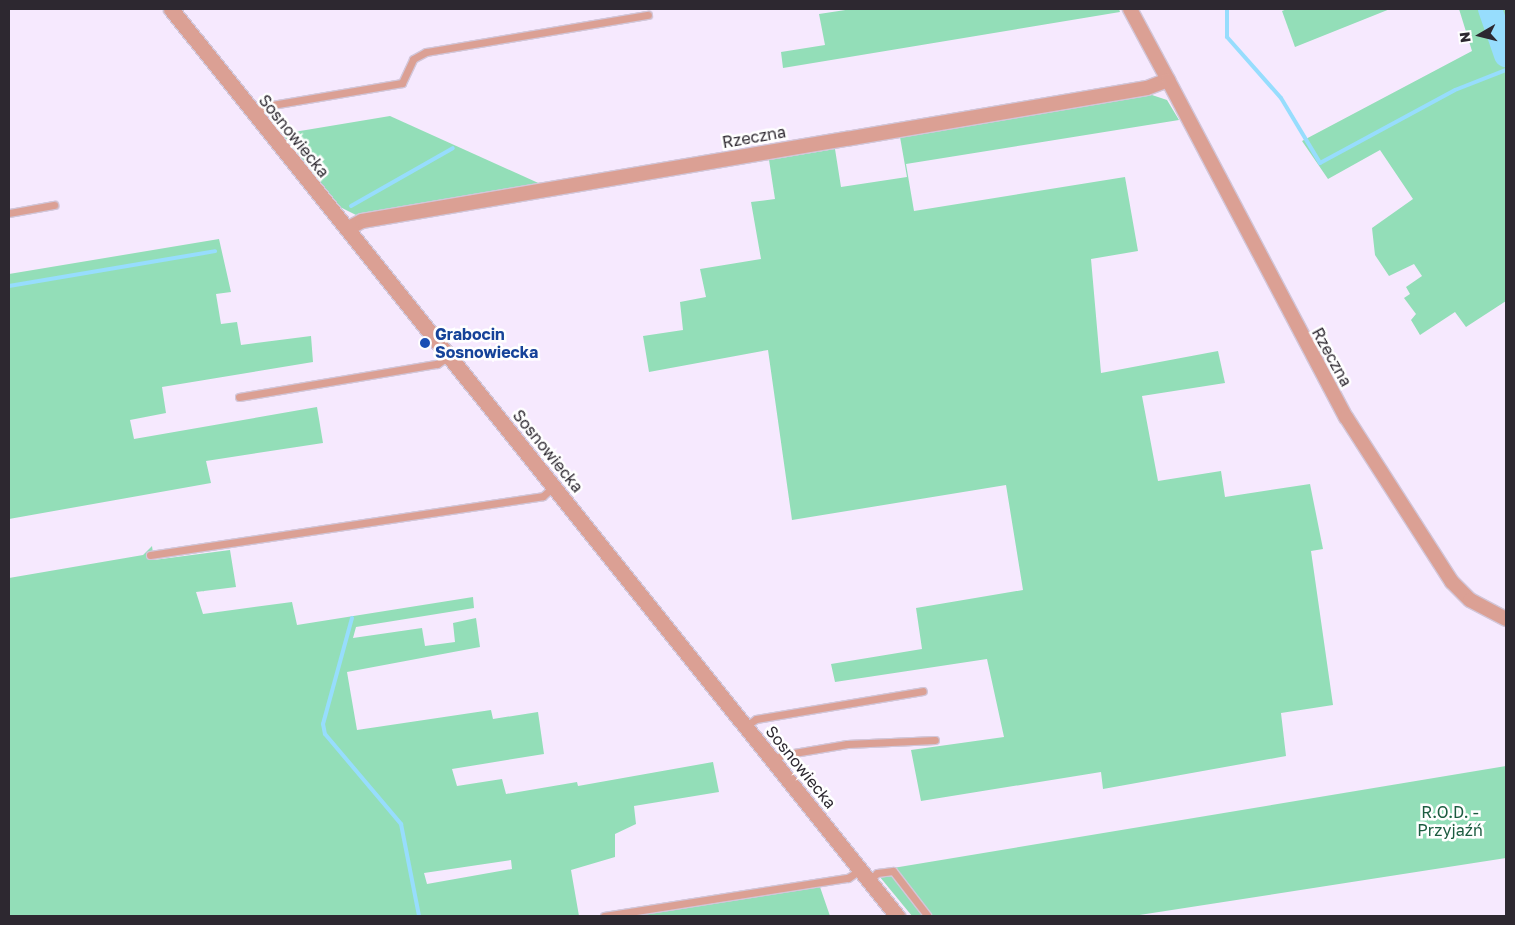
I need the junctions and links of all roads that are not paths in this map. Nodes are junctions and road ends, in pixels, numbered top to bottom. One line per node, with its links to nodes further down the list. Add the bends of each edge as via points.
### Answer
1 (171, 9): 5 (street, Sosnowiecka)
2 (1130, 9): 4 (street, Rzeczna)
3 (648, 15): 5 (lane, via 426,52 413,59 402,83 266,106)
4 (1168, 80): 8 (street, Rzeczna, via 1147,88 362,222); 13 (street, Rzeczna, via 1342,411 1452,582 1470,600)
5 (253, 113): 8 (street, Sosnowiecka)
6 (54, 205): 7 (lane)
7 (9, 213)
8 (346, 229): 9 (street, Sosnowiecka)
9 (450, 356): 10 (lane, via 437,364); 11 (street, Sosnowiecka)
10 (239, 397)
11 (554, 487): 12 (lane, via 543,496); 15 (street, Sosnowiecka)
12 (150, 555)
13 (1506, 619)
14 (923, 691): 15 (lane, via 756,719)
15 (746, 726): 17 (street, Sosnowiecka)
16 (935, 740): 17 (lane, via 847,744 782,755)
17 (774, 761): 18 (street, Sosnowiecka)
18 (865, 875): 19 (lane, via 893,871); 20 (lane); 21 (street, Sosnowiecka)
19 (927, 915)
20 (604, 916)
21 (897, 916)

